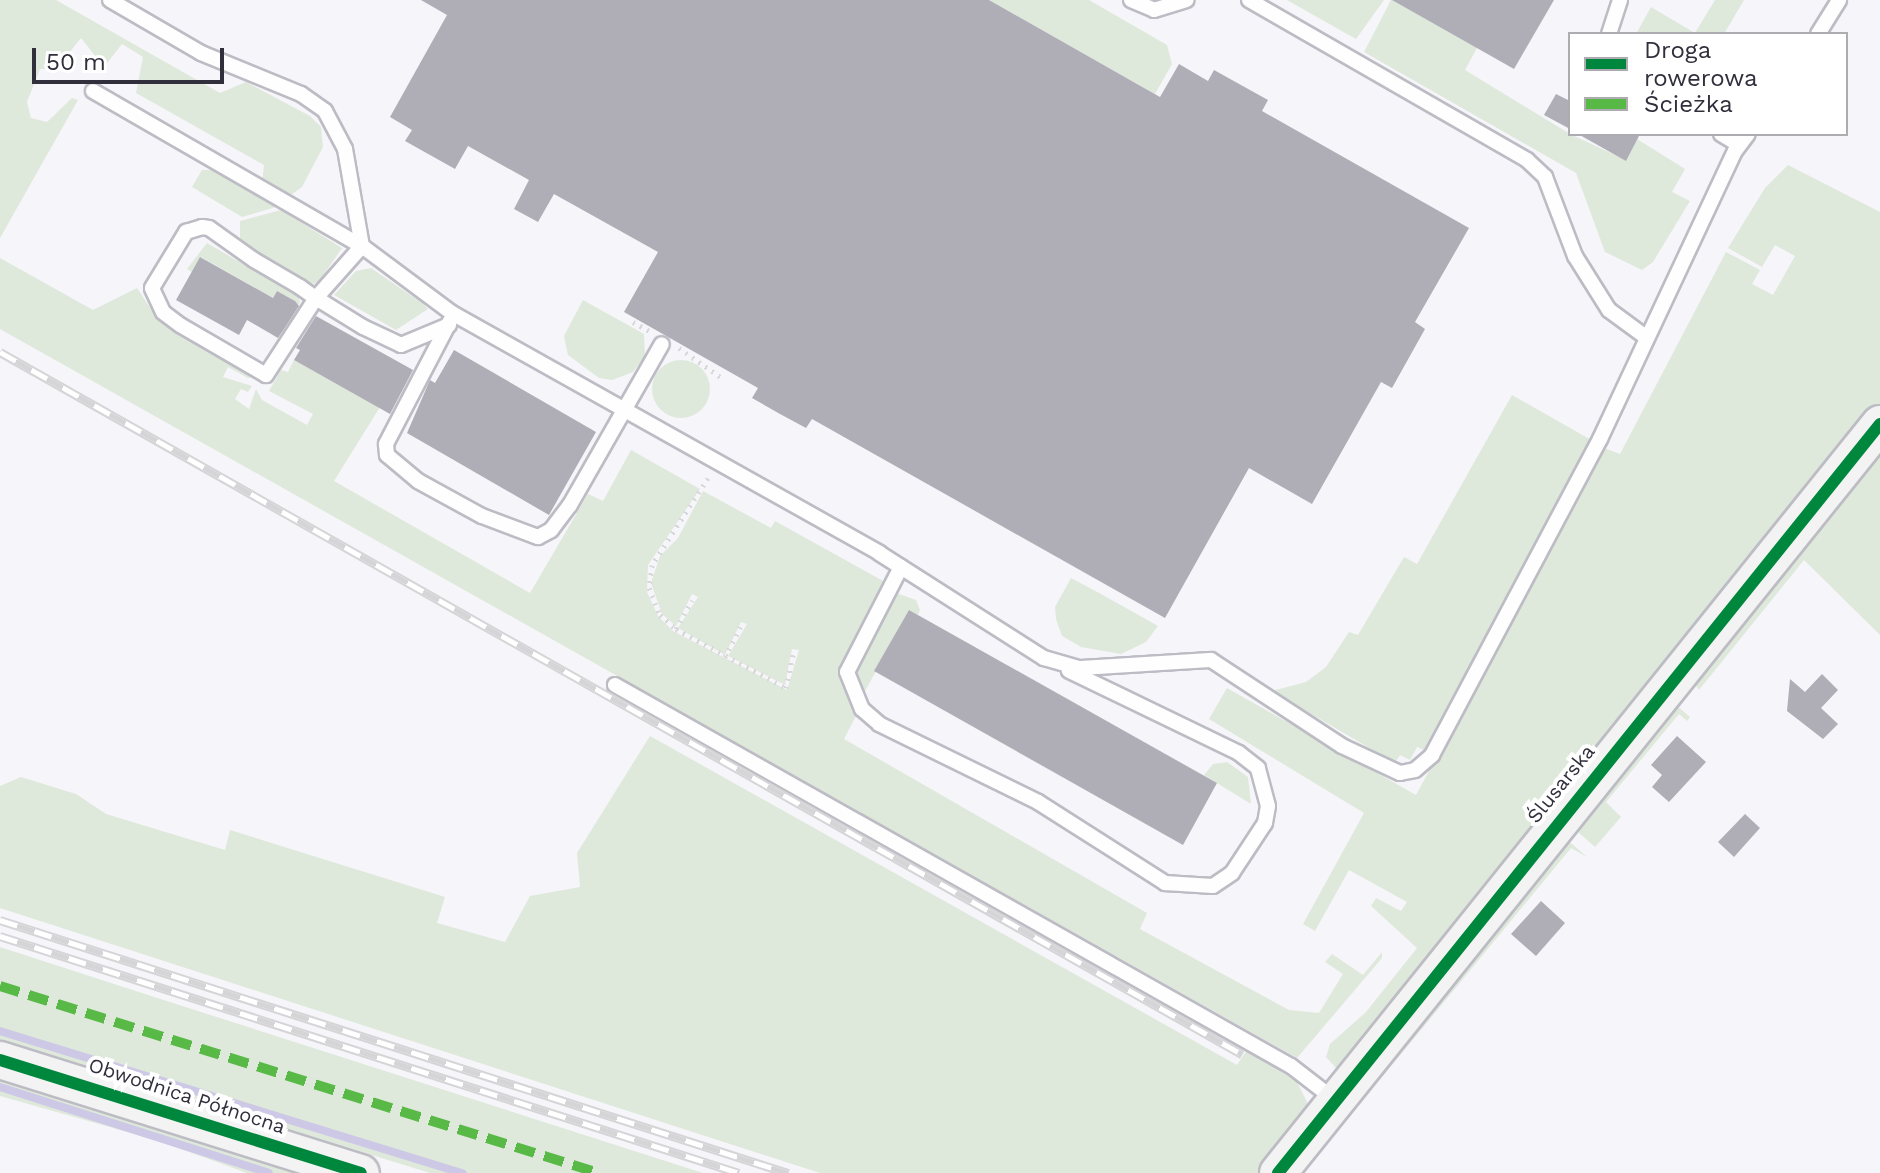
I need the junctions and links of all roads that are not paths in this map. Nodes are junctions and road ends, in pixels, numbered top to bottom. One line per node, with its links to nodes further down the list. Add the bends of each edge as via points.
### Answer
1 (110, 0): 11 (lane, via 201,53 301,94 333,118 349,161)
2 (1131, 0): 3 (lane, via 1154,10)
3 (1187, 0)
4 (1249, 0): 14 (lane, via 1527,160 1545,177 1575,256 1609,310)
5 (1620, 0): 7 (lane)
6 (1839, 0): 8 (lane)
7 (1610, 32)
8 (1819, 32)
9 (93, 91): 11 (lane)
10 (1744, 139): 14 (lane)
11 (362, 246): 12 (lane); 13 (lane)
12 (316, 298): 12 (lane, via 266,375 180,325 163,312 152,288 186,232 202,227); 13 (lane, via 401,345)
13 (450, 319): 16 (lane); 16 (lane, via 386,444 387,455 418,481 482,516 538,537 551,530)
14 (1647, 338): 19 (lane, via 1490,648 1432,755 1415,770 1391,771 1342,746 1211,660 1080,668)
15 (662, 344): 16 (lane)
16 (626, 409): 18 (lane)
17 (1880, 424): 22 (street, Ślusarska)
18 (901, 567): 19 (lane); 19 (lane, via 847,672 862,709 879,724 1038,802 1165,883 1213,886 1232,873 1265,823 1268,806 1258,768 1239,753)
19 (1044, 658)
20 (615, 685): 22 (lane, via 1291,1066)
21 (0, 1060): 23 (street, Obwodnica Północna)
22 (1336, 1100): 24 (street, Ślusarska)
23 (361, 1173)
24 (1278, 1173)

